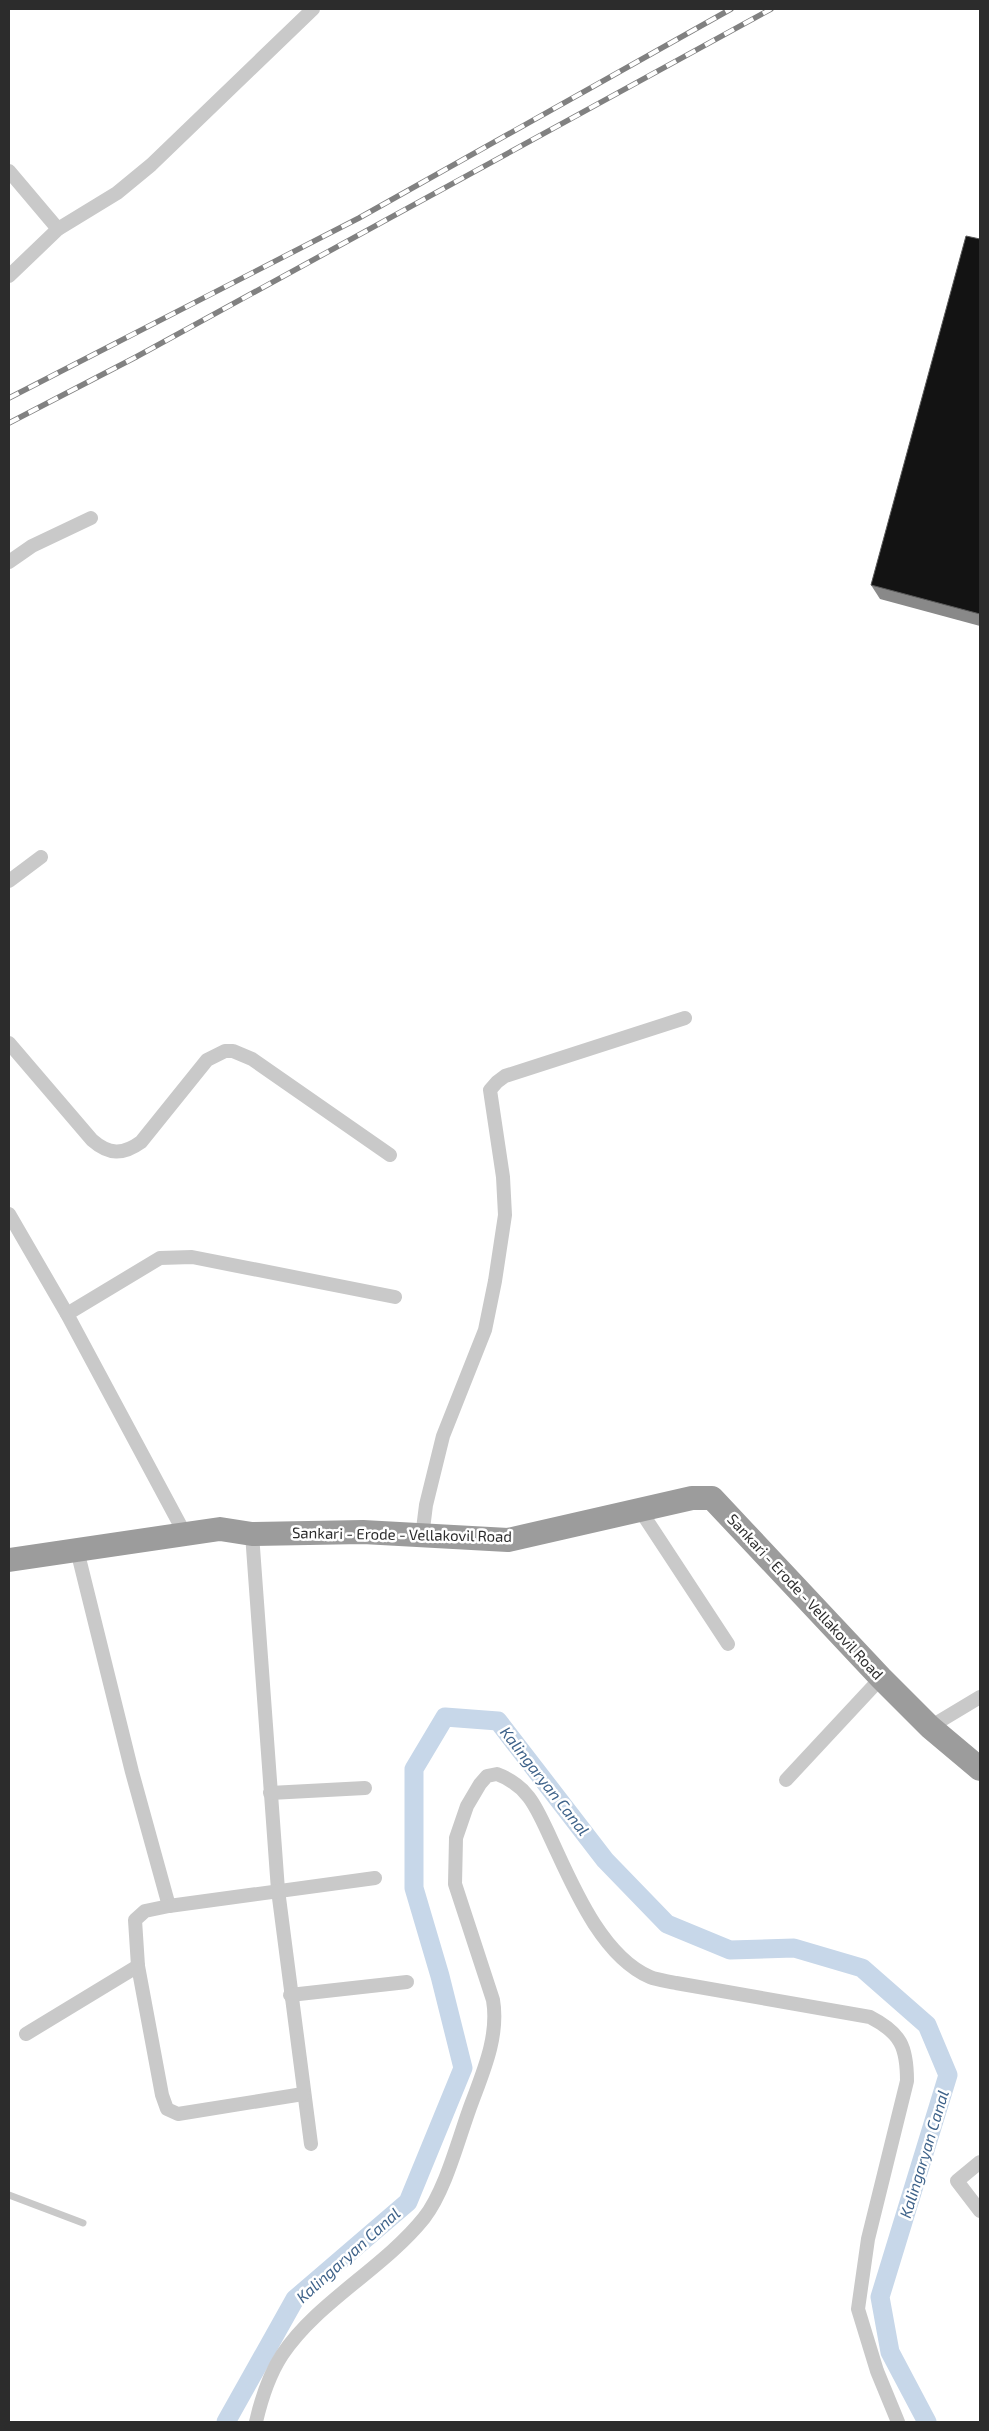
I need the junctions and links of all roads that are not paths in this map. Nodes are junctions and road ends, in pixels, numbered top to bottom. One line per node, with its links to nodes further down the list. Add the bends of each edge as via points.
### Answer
1 (313, 9): 3 (street, via 151,166 117,193)
2 (9, 171): 3 (street)
3 (58, 229): 4 (street)
4 (9, 276)
5 (91, 518): 6 (street, via 32,546)
6 (9, 562)
7 (41, 856): 8 (street)
8 (9, 881)
9 (685, 1018): 18 (street, via 505,1076 490,1090 503,1177 505,1215 496,1282 485,1330 443,1436 426,1505)
10 (9, 1043): 11 (street, via 92,1140 109,1152 130,1150 141,1142 207,1060 225,1051 234,1051 252,1059)
11 (390, 1155)
12 (9, 1214): 14 (street)
13 (395, 1297): 14 (street, via 192,1257 173,1257 160,1258)
14 (67, 1314): 16 (street)
15 (640, 1510): 18 (highway, Sankari - Erode - Vellakovil Road, via 508,1540); 21 (street); 22 (highway, Sankari - Erode - Vellakovil Road, via 692,1498 712,1498)
16 (184, 1534): 17 (highway, Sankari - Erode - Vellakovil Road, via 220,1529); 19 (highway, Sankari - Erode - Vellakovil Road)
17 (252, 1534): 18 (highway, Sankari - Erode - Vellakovil Road, via 363,1532); 28 (street)
18 (422, 1537)
19 (77, 1550): 20 (highway, Sankari - Erode - Vellakovil Road); 31 (street)
20 (9, 1560)
21 (728, 1644)
22 (881, 1678): 24 (highway, Sankari - Erode - Vellakovil Road); 26 (street)
23 (980, 1697): 24 (street)
24 (930, 1727): 25 (highway, Sankari - Erode - Vellakovil Road)
25 (980, 1768)
26 (786, 1780)
27 (365, 1788): 28 (street)
28 (270, 1793): 30 (street)
29 (375, 1878): 30 (street)
30 (278, 1890): 31 (street); 34 (street)
31 (169, 1906): 32 (street, via 145,1911 135,1920)
32 (138, 1966): 35 (street); 36 (street, via 162,2095 168,2109 178,2114)
33 (407, 1982): 34 (street)
34 (290, 1995): 36 (street)
35 (26, 2034)
36 (303, 2094): 37 (street)
37 (311, 2144)
38 (980, 2162): 40 (street, via 957,2181)
39 (9, 2195): 41 (lane)
40 (980, 2211)
41 (84, 2223)
42 (256, 2422): 43 (street, via 282,2355 308,2324 391,2253 424,2217 438,2194 487,2062 496,2017 455,1884 456,1838 467,1806 487,1776 497,1774 521,1786 536,1806 572,1882 607,1944 644,1973 676,1983 870,2017 896,2034 907,2064 907,2082 868,2238 858,2309 877,2371)
43 (898, 2422)

